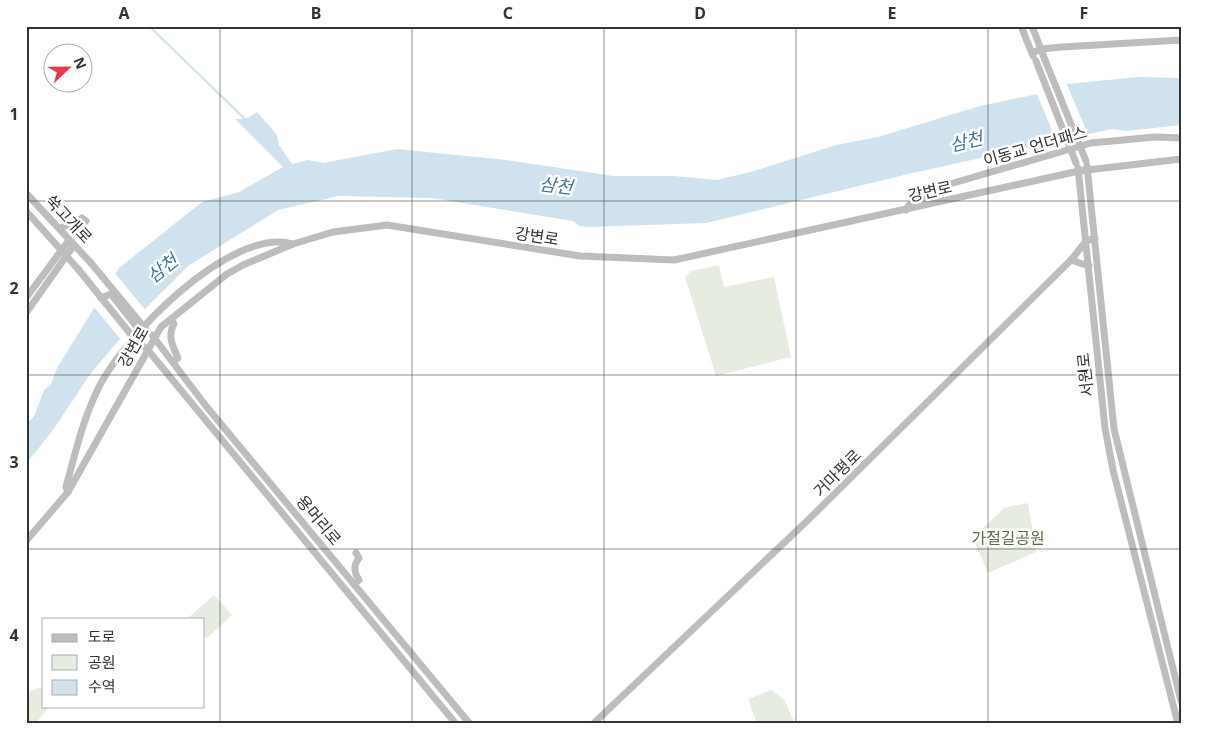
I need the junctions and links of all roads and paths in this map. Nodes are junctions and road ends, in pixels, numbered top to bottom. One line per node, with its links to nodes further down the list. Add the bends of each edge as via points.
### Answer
1 (1021, 26): 4 (street, 서원로)
2 (1032, 26): 5 (street, 서원로)
3 (1181, 40): 5 (street)
4 (1029, 45): 5 (street); 6 (street, 서원로)
5 (1041, 49): 6 (street); 9 (street, 서원로, bridge)
6 (1032, 53): 10 (street, 서원로, bridge)
7 (1181, 138): 12 (street, 이동교 언더패스, via 1091,143 950,184 909,205)
8 (1181, 159): 9 (street, 강변로)
9 (1088, 170): 10 (street, 강변로); 16 (street, 서원로)
10 (1079, 171): 12 (street, 강변로); 17 (street, 서원로)
11 (26, 194): 15 (street, 쑥고개로)
12 (906, 210): 19 (street, 강변로, via 674,260 580,256 387,226 334,232)
13 (26, 211): 20 (street, 쑥고개로)
14 (86, 221): 15 (street, via 82,218 76,224)
15 (60, 229): 18 (street, 쑥고개로)
16 (1095, 239): 17 (street); 34 (street, 서원로, via 1114,429)
17 (1086, 240): 21 (street, 거마평로); 22 (street, 서원로)
18 (72, 242): 20 (street); 27 (street, 쑥고개로, bridge)
19 (294, 244): 26 (street, 강변로, via 227,274); 30 (street, via 270,242 246,249 191,284 152,316 121,352 98,389 77,446 66,487)
20 (64, 252): 23 (street); 24 (street, 쑥고개로, bridge); 25 (street)
21 (1071, 260): 22 (street); 38 (street, 거마평로, via 774,554)
22 (1089, 266): 39 (street, 서원로, via 1105,428)
23 (26, 298)
24 (101, 298): 27 (street, bridge, via 110,294); 28 (street, 용머리로, bridge)
25 (26, 313)
26 (171, 319): 27 (street, 강변로); 29 (street, via 174,324 171,338 178,358)
27 (149, 335): 28 (street, 강변로); 29 (street, 용머리로)
28 (147, 349): 30 (street, 강변로); 36 (street, 용머리로)
29 (173, 362): 33 (street, 용머리로)
30 (68, 492): 31 (street, 강변로)
31 (26, 541)
32 (356, 553): 33 (street, via 359,558 355,563 355,574 359,580)
33 (354, 584): 37 (street, 용머리로)
34 (1178, 674): 35 (street, 서원로)
35 (1181, 701)
36 (456, 724)
37 (470, 724)
38 (593, 724)
39 (1178, 724)

